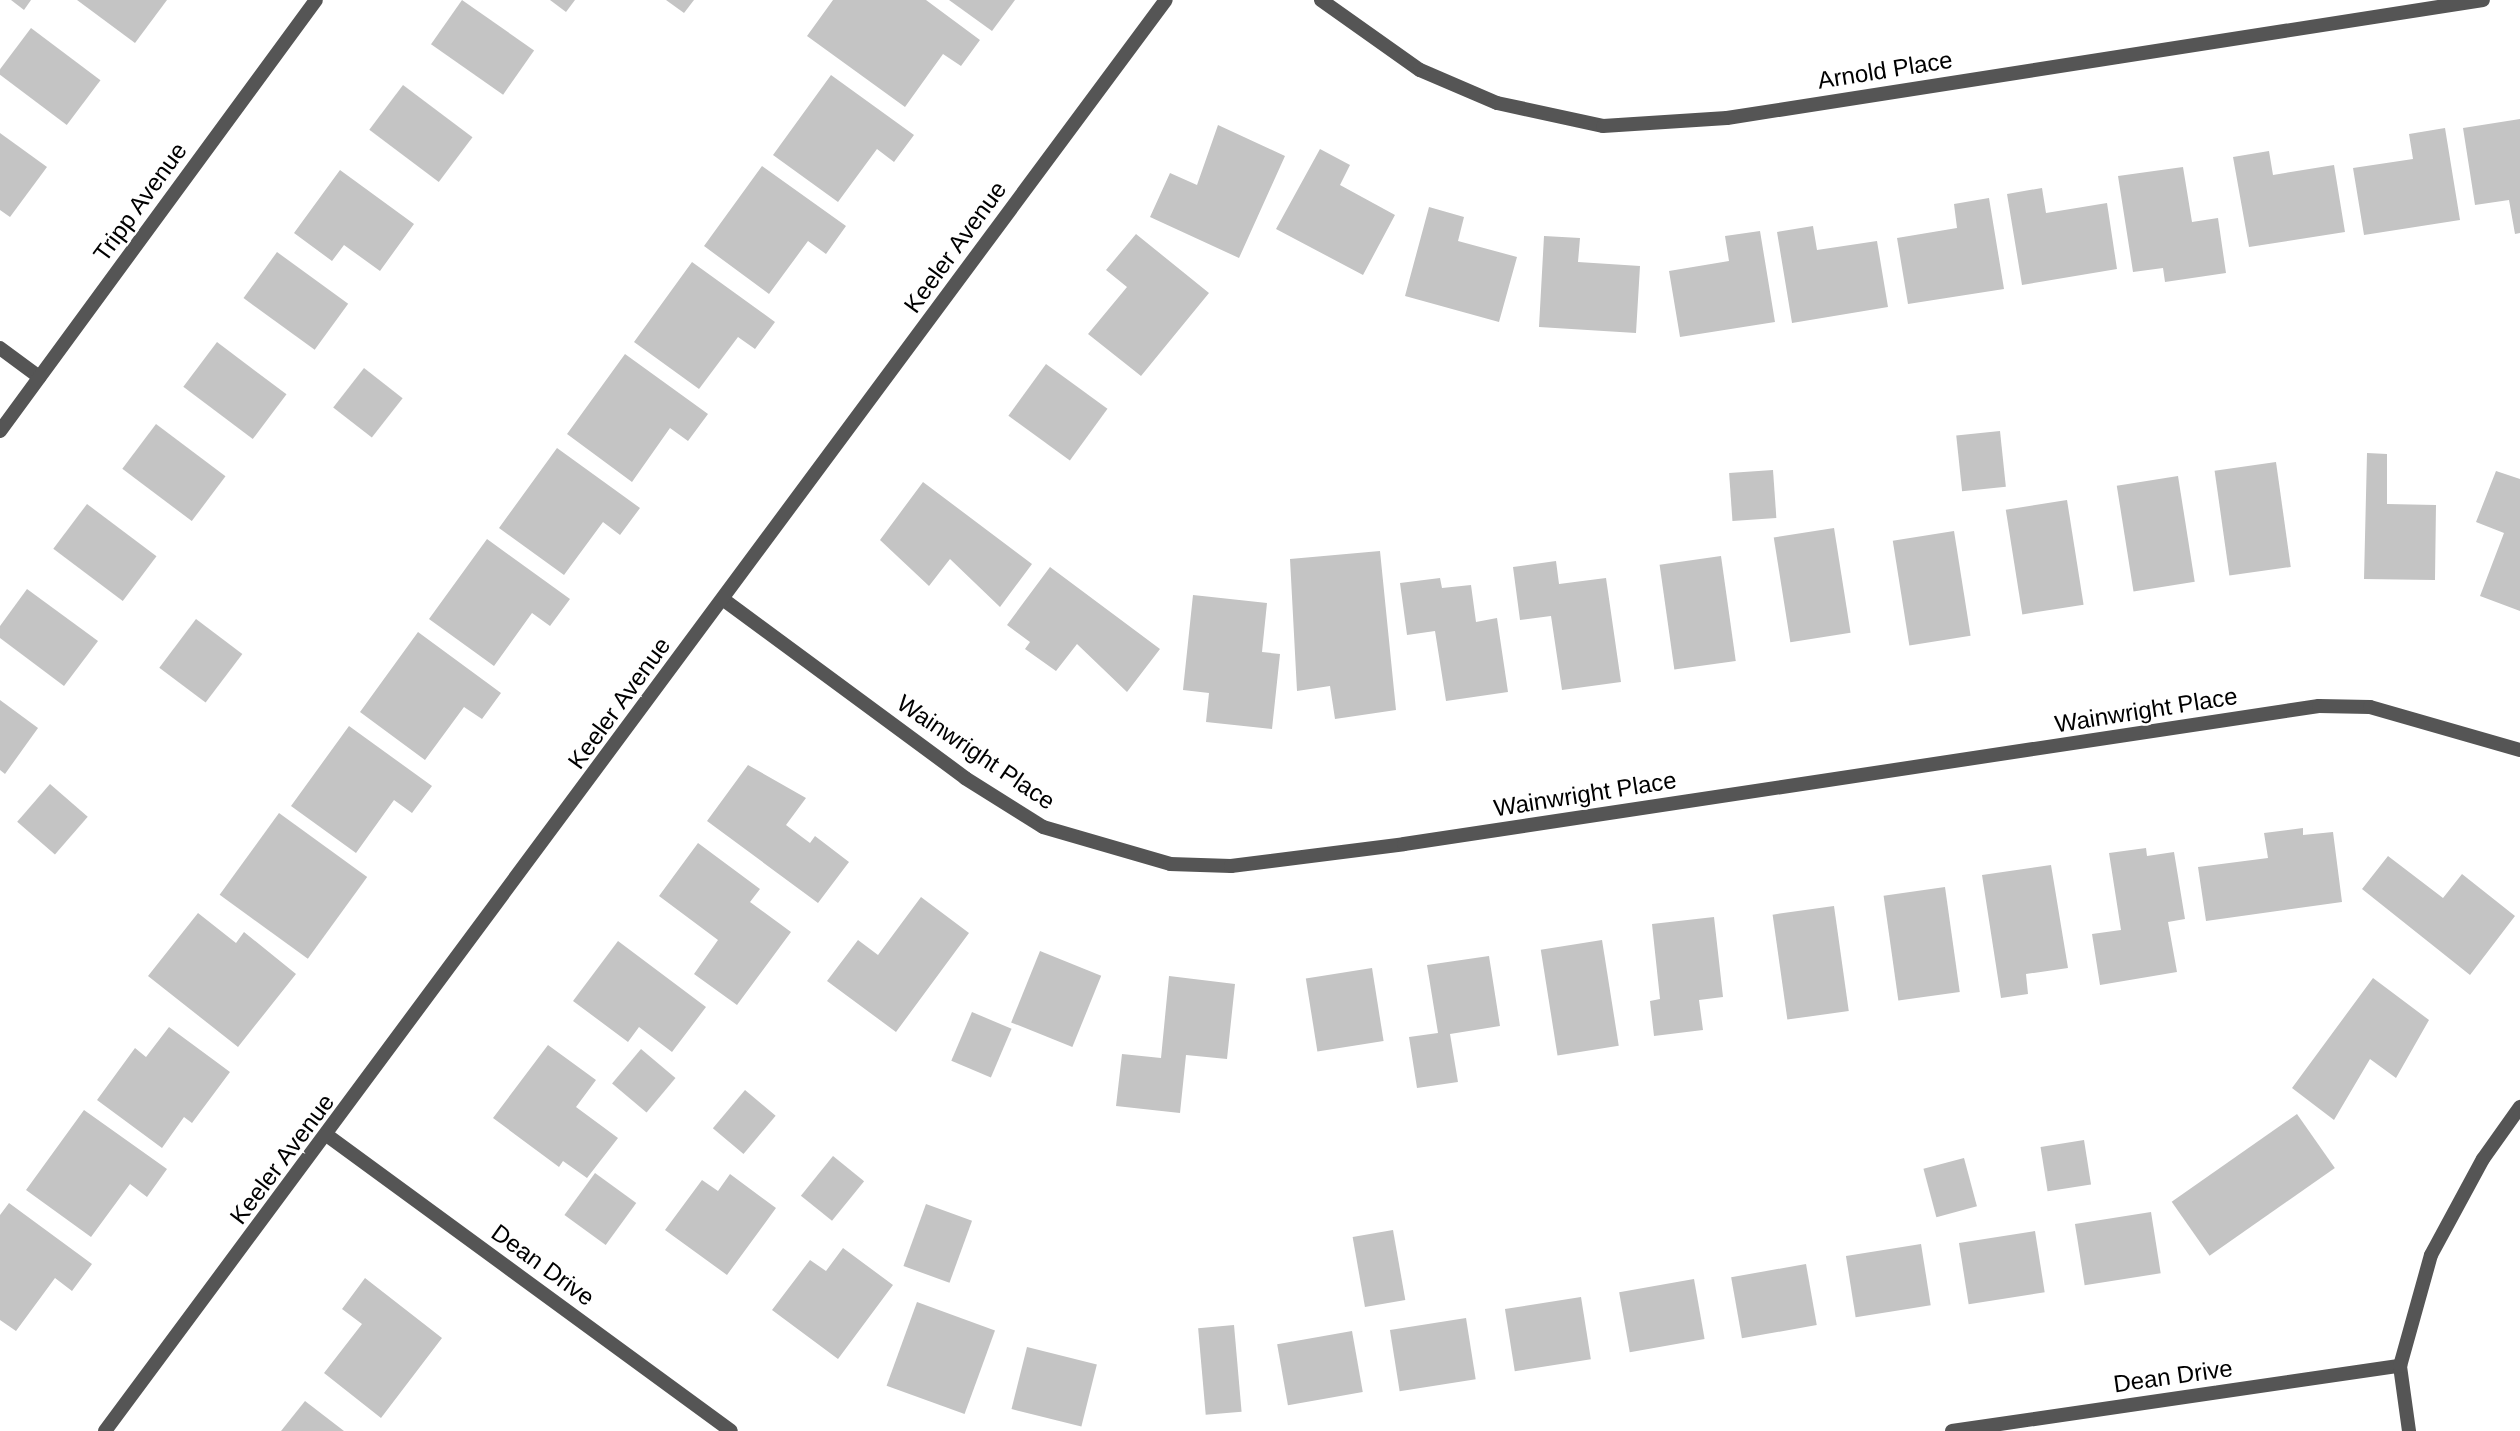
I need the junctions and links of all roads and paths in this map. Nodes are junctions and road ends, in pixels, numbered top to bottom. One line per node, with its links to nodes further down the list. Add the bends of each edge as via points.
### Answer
1 (316, 0): 6 (street, Tripp Avenue)
2 (1166, 0): 8 (street, Keeler Avenue)
3 (1321, 0): 4 (street, Arnold Place, via 1420,70 1497,103 1603,126 1727,118)
4 (2483, 0)
5 (0, 348): 6 (street)
6 (39, 377): 7 (street, Tripp Avenue)
7 (0, 430)
8 (724, 600): 9 (street, Wainwright Place, via 965,778 1043,827 1170,864 1231,866 1404,844 2319,706 2370,707); 11 (street, Keeler Avenue)
9 (2520, 750)
10 (2520, 1107): 12 (street, via 2483,1158 2431,1255)
11 (328, 1136): 13 (street, Keeler Avenue); 14 (street, Dean Drive)
12 (2400, 1366): 15 (street, Dean Drive); 16 (street)
13 (105, 1431)
14 (732, 1431)
15 (1952, 1431)
16 (2409, 1431)

